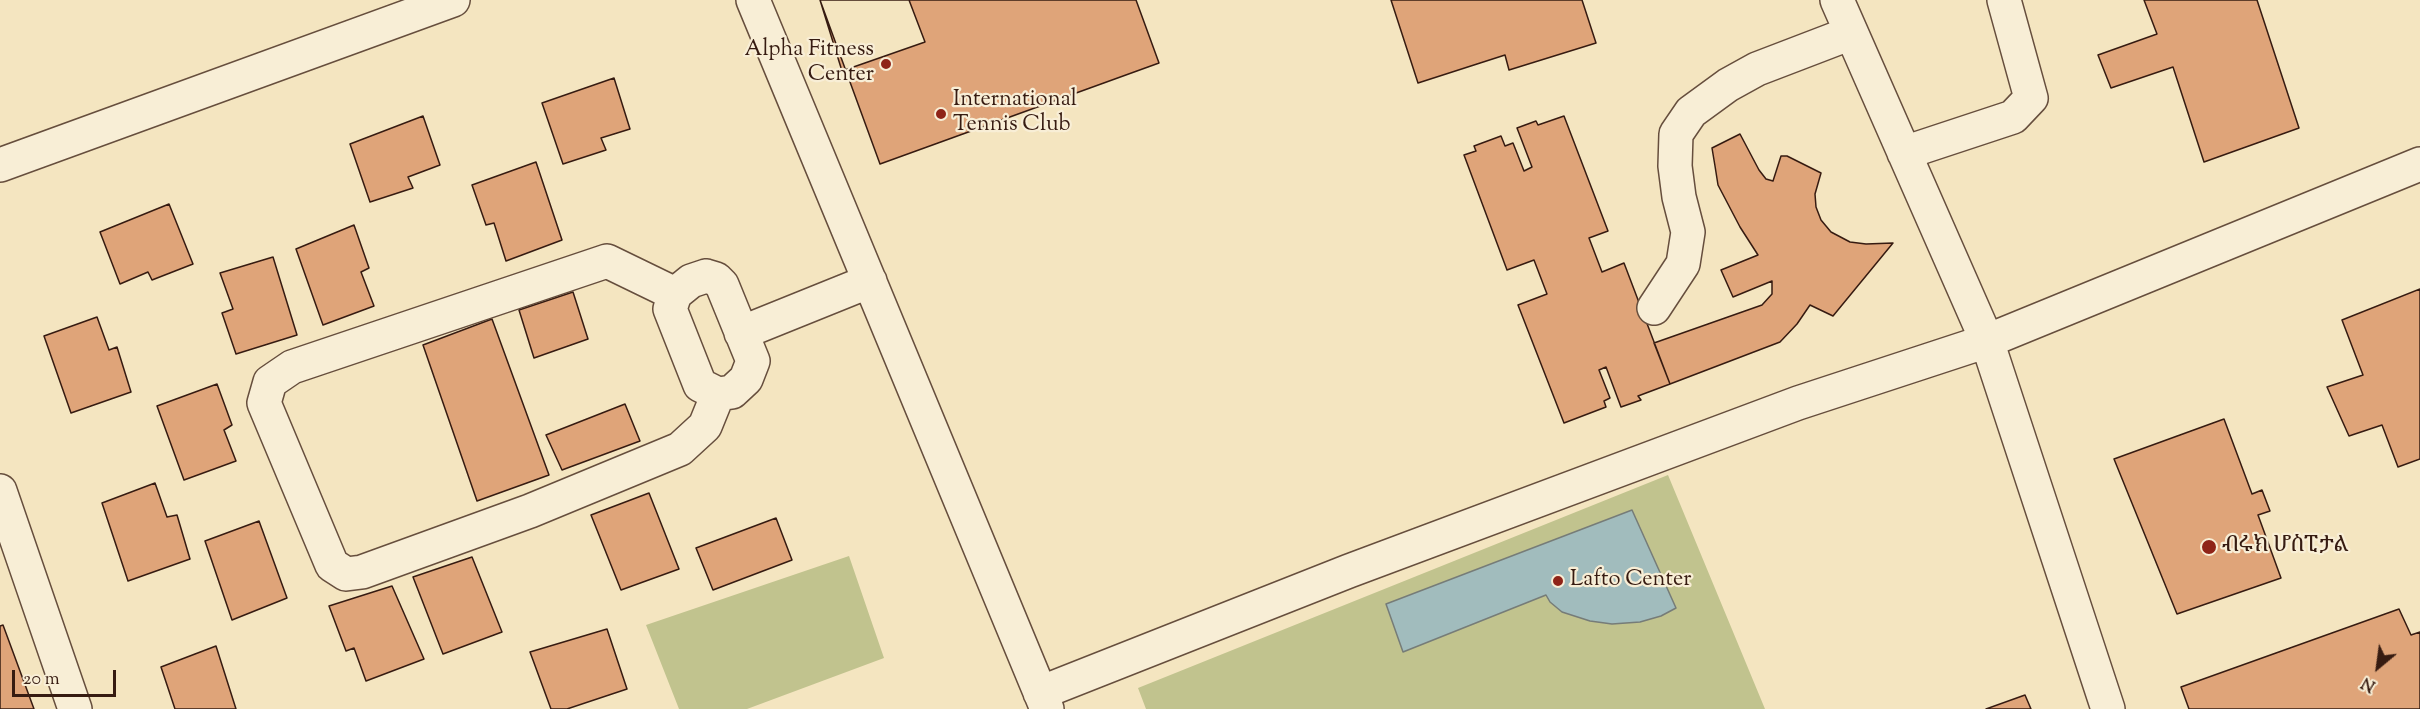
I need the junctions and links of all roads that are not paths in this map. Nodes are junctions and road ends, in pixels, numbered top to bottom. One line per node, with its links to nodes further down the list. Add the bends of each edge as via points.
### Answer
1 (453, 0): 8 (street)
2 (753, 0): 9 (street)
3 (1837, 0): 5 (street)
4 (2004, 0): 6 (street, via 2031,98 2013,117)
5 (1851, 33): 6 (street); 11 (street, via 1757,69 1690,112 1676,134 1677,187 1688,232 1683,264)
6 (1904, 153): 13 (street)
7 (2420, 164): 13 (street)
8 (0, 165)
9 (870, 281): 12 (street); 16 (street)
10 (675, 294): 12 (street, via 691,280 706,276 716,279); 14 (street, via 670,309 700,385); 14 (street, via 608,261 292,367 270,382 264,403 332,565 346,574 362,572 530,511 680,449 705,426)
11 (1654, 308)
12 (741, 333): 14 (street, via 753,360 746,379 732,392)
13 (1987, 341): 16 (street, via 1798,403 1348,572); 18 (street)
14 (718, 394)
15 (0, 491): 17 (street)
16 (1044, 701)
17 (75, 709)
18 (2108, 709)

